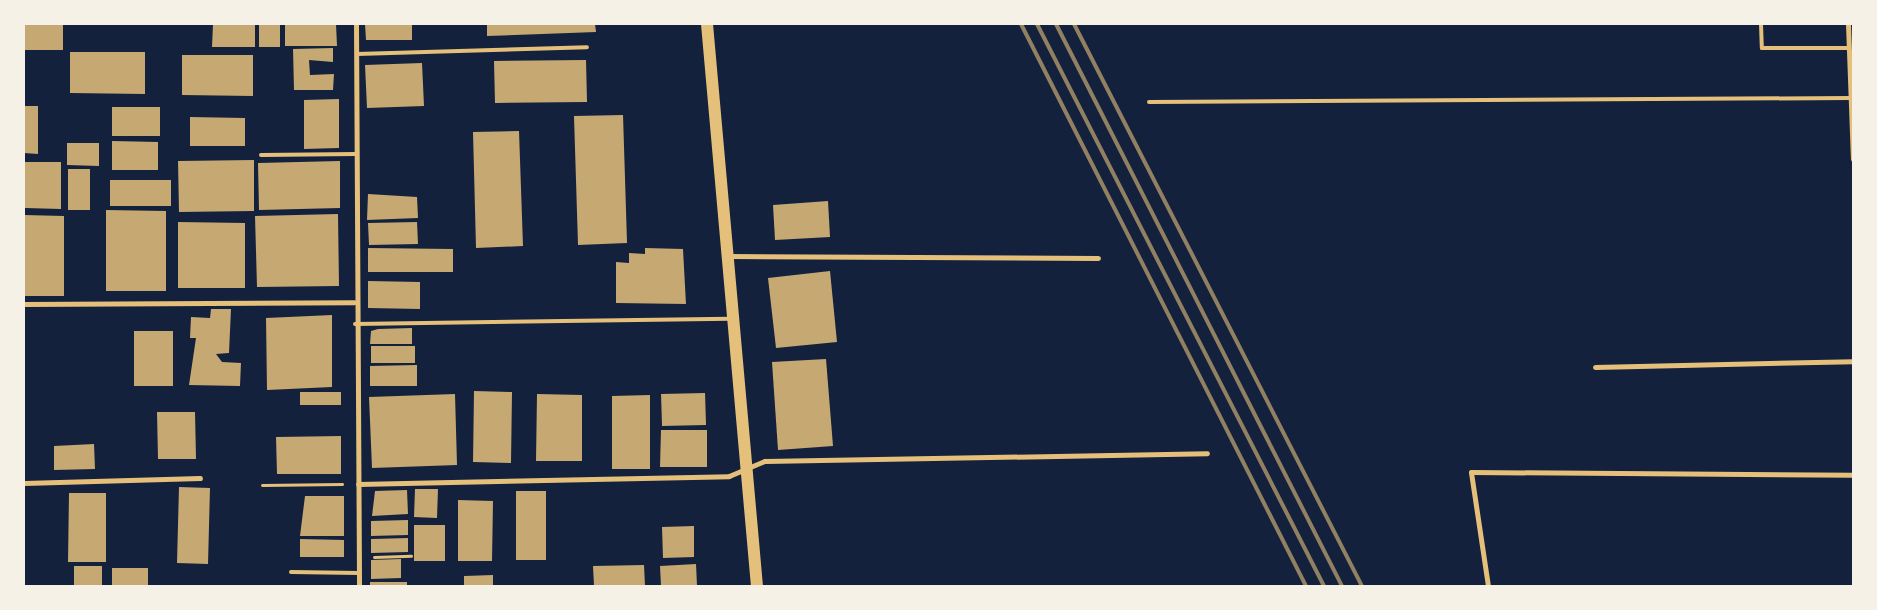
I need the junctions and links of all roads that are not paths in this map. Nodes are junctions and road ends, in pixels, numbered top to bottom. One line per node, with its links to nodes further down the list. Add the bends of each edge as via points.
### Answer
1 (356, 24): 7 (street)
2 (707, 24): 13 (main road)
3 (1761, 24): 6 (lane, via 1762,48)
4 (1848, 24): 6 (street)
5 (587, 47): 7 (lane)
6 (1849, 48): 8 (street)
7 (357, 54): 10 (street)
8 (1851, 98): 9 (lane); 12 (street)
9 (1149, 102)
10 (356, 154): 11 (lane); 15 (street)
11 (261, 155)
12 (1853, 159)
13 (727, 256): 14 (street); 17 (main road)
14 (1098, 258)
15 (354, 302): 16 (street); 18 (street)
16 (24, 304)
17 (732, 319): 18 (lane); 22 (main road)
18 (355, 324): 26 (street)
19 (1853, 362): 20 (street)
20 (1595, 367)
21 (1207, 453): 22 (street, via 765,461)
22 (746, 468): 26 (street, via 729,476); 30 (main road)
23 (1853, 475): 31 (street, via 1471,472)
24 (200, 478): 25 (street)
25 (24, 482)
26 (358, 484): 28 (street)
27 (291, 572): 28 (lane)
28 (358, 573): 29 (street)
29 (359, 586)
30 (757, 586)
31 (1488, 586)

